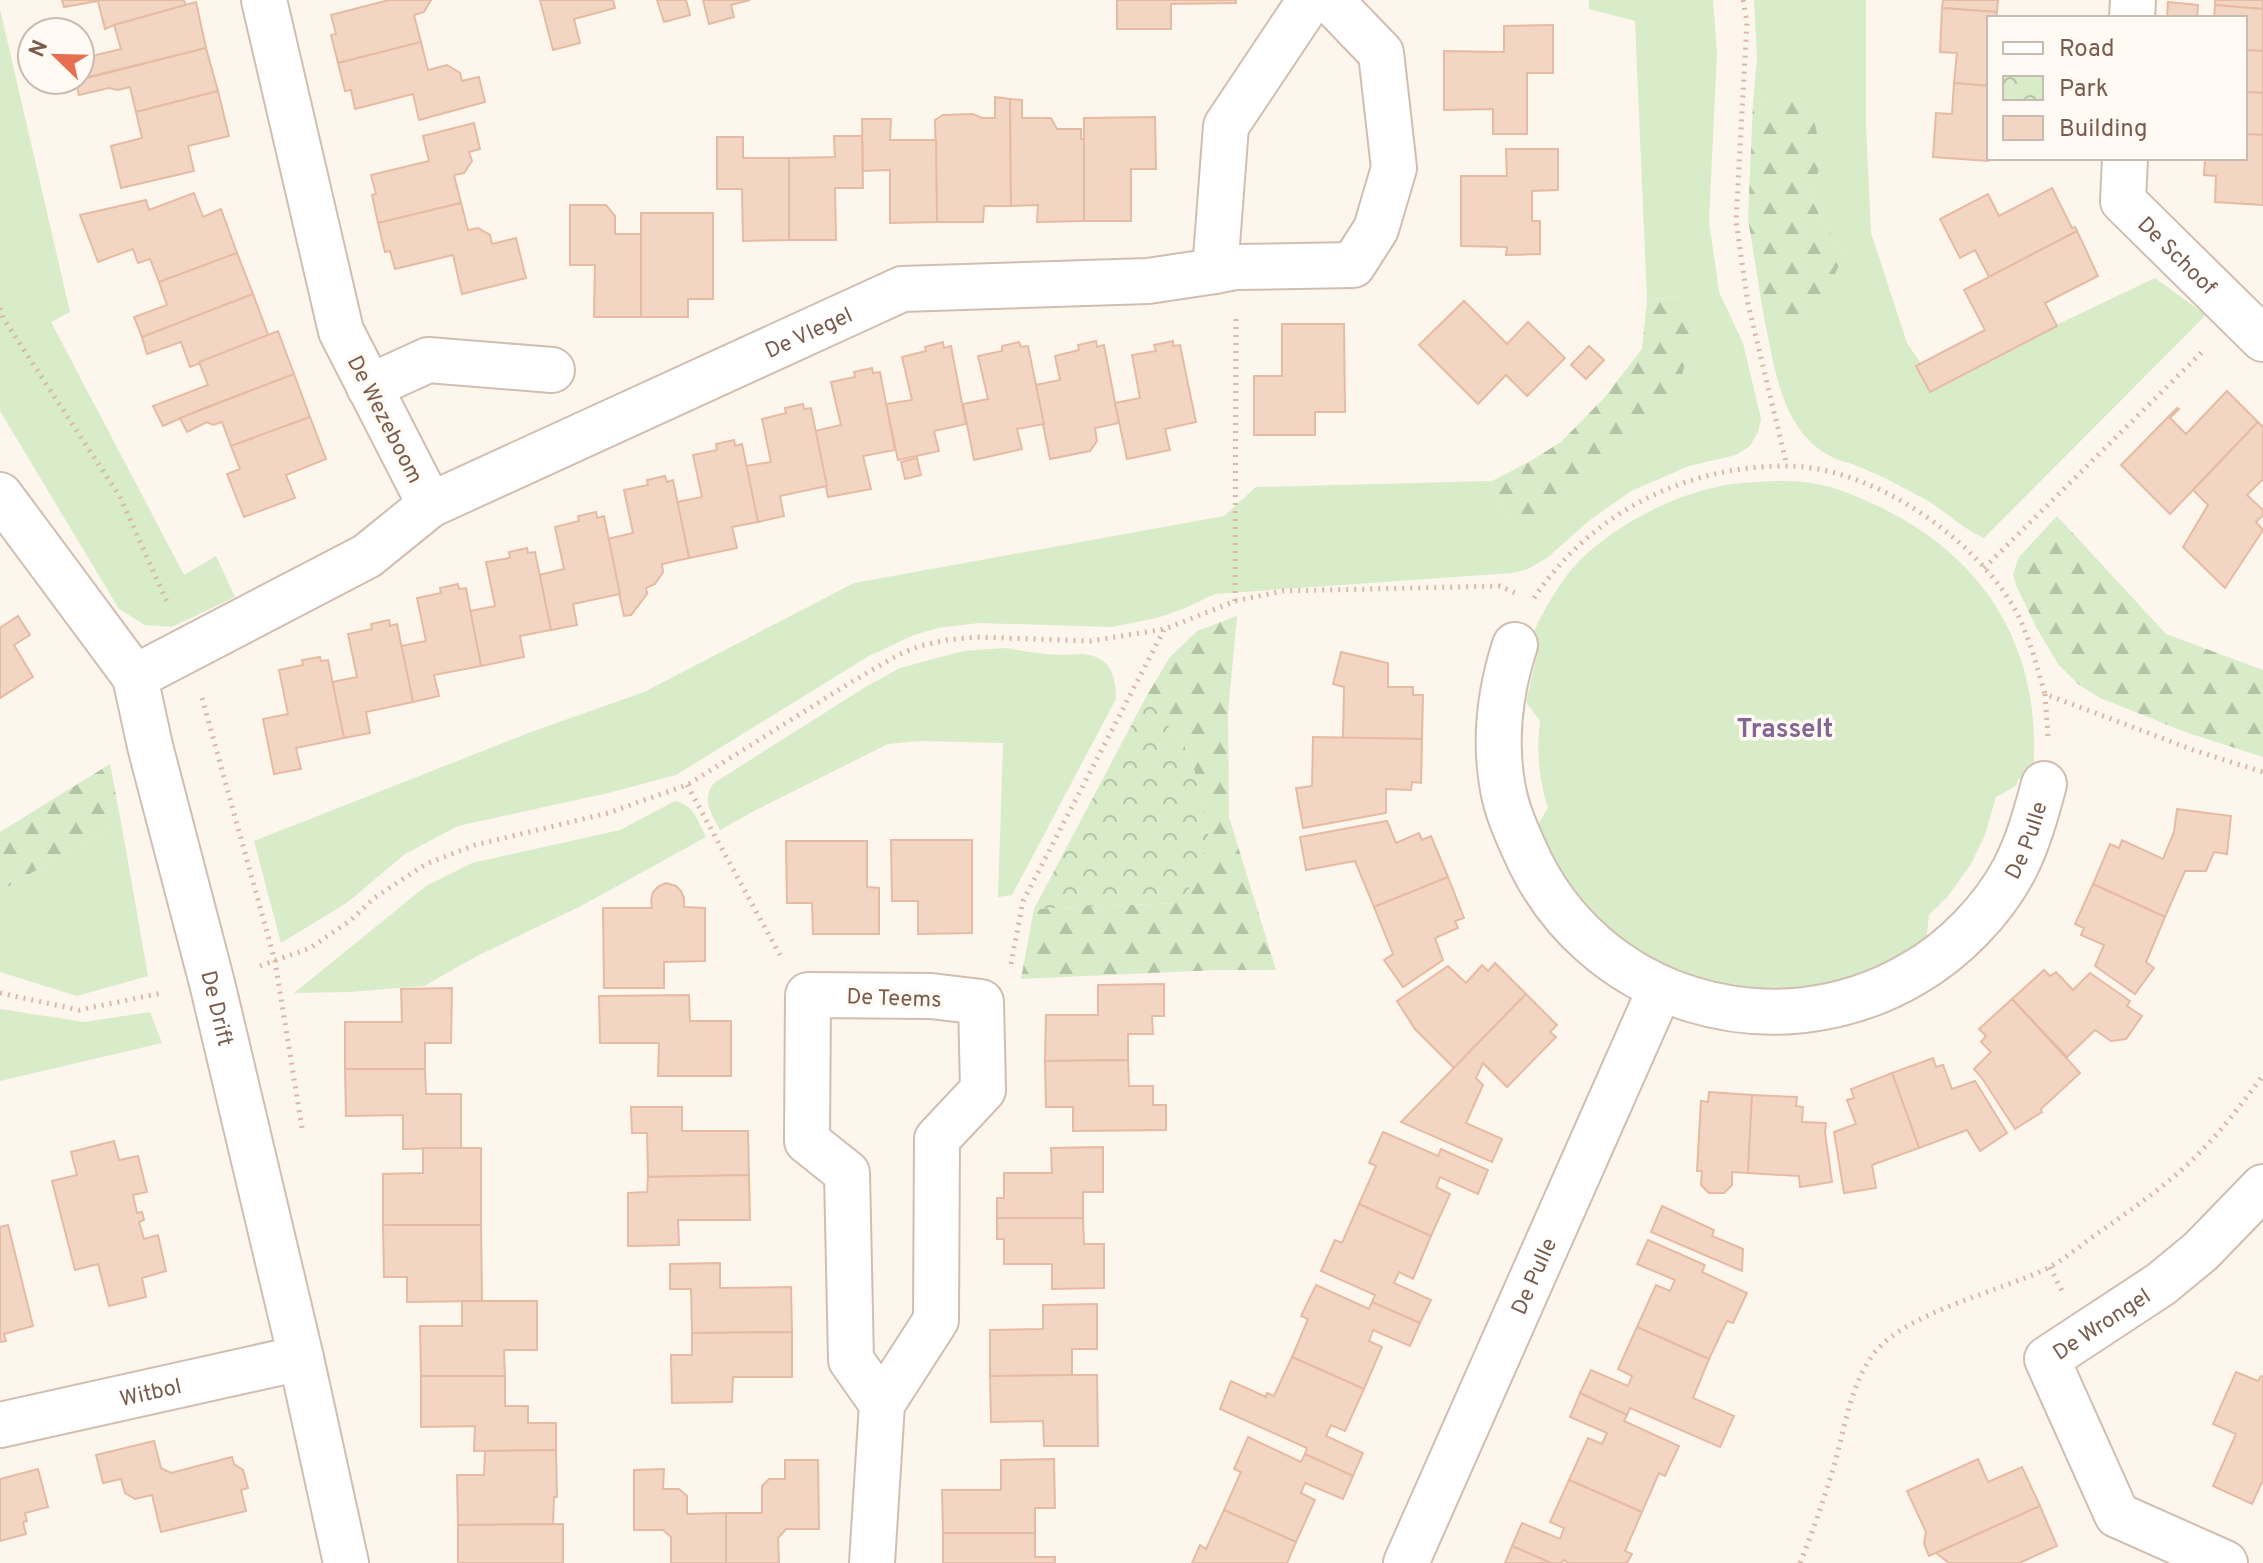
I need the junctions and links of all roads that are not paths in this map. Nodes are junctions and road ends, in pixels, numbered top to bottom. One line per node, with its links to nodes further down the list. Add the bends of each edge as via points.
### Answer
1 (264, 0): 8 (street, De Wezeboom, via 341,331)
2 (1310, 0): 5 (street, via 1226,126)
3 (1330, 0): 5 (street, De Vlegel, via 1381,53 1394,168 1376,229 1353,265)
4 (2125, 160): 6 (street, De Schoof, via 2123,201)
5 (1225, 269): 10 (street, De Vlegel, via 1148,281 902,289)
6 (2251, 327)
7 (552, 370): 8 (street, via 428,360)
8 (369, 387): 10 (street, De Wezeboom)
9 (1, 498): 12 (street, De Drift)
10 (430, 505): 12 (street, De Wezeboom, via 367,556)
11 (1515, 645): 14 (street, De Pulle, via 1500,710 1500,763 1515,830 1553,902 1579,932 1626,970)
12 (135, 677): 16 (street, De Drift)
13 (2044, 784): 14 (street, De Pulle, via 2030,835 1990,905 1933,962 1898,983 1841,1004 1801,1011 1720,1007)
14 (1660, 989): 21 (street, De Pulle)
15 (2263, 1187): 22 (street, De Wrongel, via 2161,1284 2047,1359 2117,1515)
16 (301, 1358): 18 (street, Witbol); 19 (street, De Drift)
17 (882, 1404): 17 (street, De Teems, via 936,1320 937,1139 983,1090 981,1002 808,995 807,1141 847,1173 851,1360); 20 (street)
18 (0, 1425)
19 (346, 1563)
20 (872, 1563)
21 (1406, 1563)
22 (2225, 1563)

